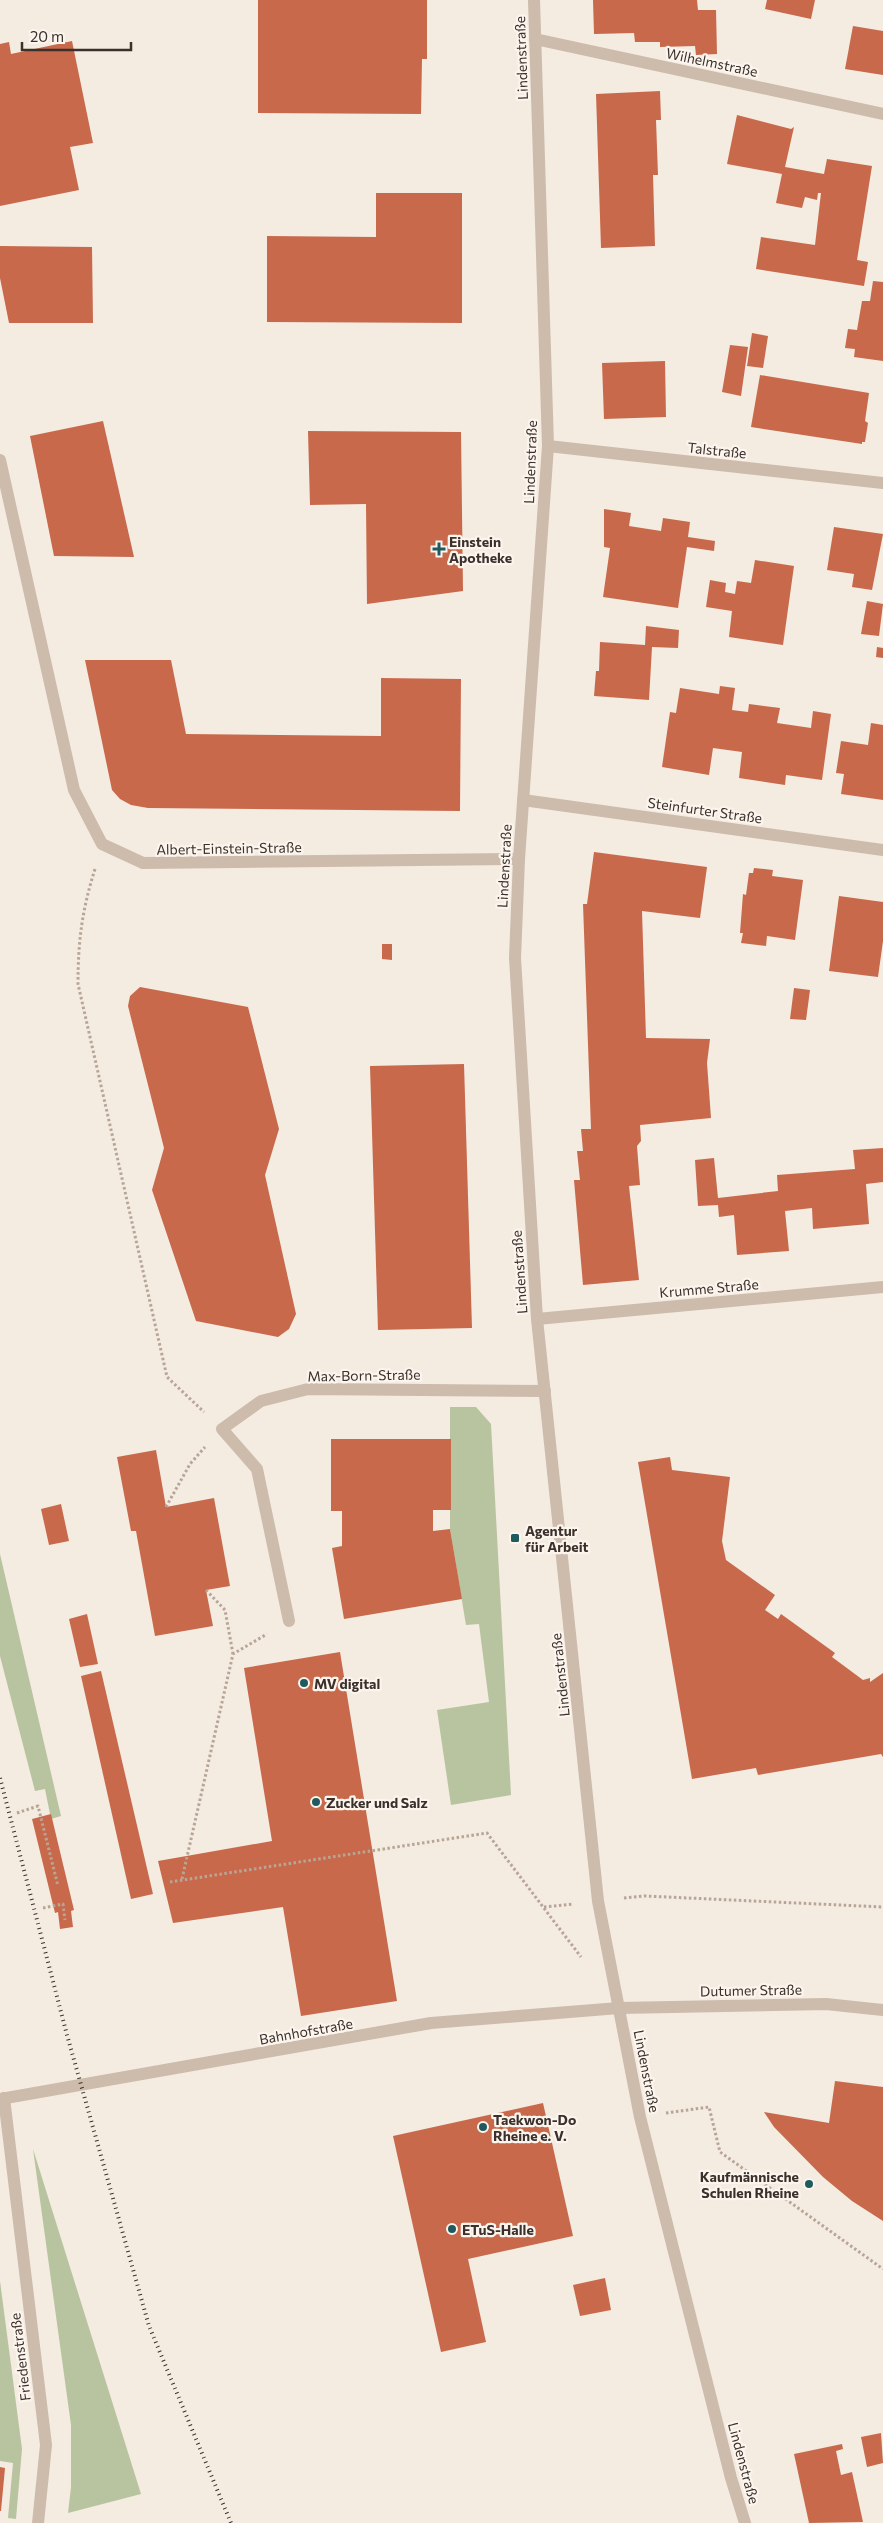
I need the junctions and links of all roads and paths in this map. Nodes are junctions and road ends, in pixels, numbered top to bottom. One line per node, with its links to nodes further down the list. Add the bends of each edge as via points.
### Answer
1 (534, 0): 2 (street, Lindenstraße)
2 (535, 39): 3 (street, Wilhelmstraße); 4 (street, Lindenstraße)
3 (883, 114)
4 (548, 446): 6 (street, Talstraße); 7 (street, Lindenstraße)
5 (0, 460): 8 (street, via 74,790)
6 (883, 483)
7 (523, 800): 9 (street, Steinfurter Straße); 10 (street, Lindenstraße)
8 (102, 844): 10 (street, Albert-Einstein-Straße, via 143,863); 14 (path, via 85,901 78,943 78,984 168,1377)
9 (883, 850)
10 (519, 860): 12 (street, Lindenstraße, via 514,958)
11 (883, 1287): 12 (street, Krumme Straße)
12 (537, 1319): 13 (street, Lindenstraße)
13 (545, 1391): 14 (street, Max-Born-Straße, via 308,1389 262,1401); 23 (street, Lindenstraße)
14 (222, 1429): 15 (path, via 190,1464); 17 (street, via 257,1469)
15 (166, 1507)
16 (206, 1590): 18 (path, via 225,1610)
17 (289, 1621): 18 (path)
18 (233, 1654): 20 (path)
19 (17, 1813): 22 (path, via 38,1806)
20 (182, 1880): 21 (path); 25 (path, via 487,1833)
21 (170, 1882)
22 (58, 1886)
23 (598, 1902): 24 (path, via 644,1896); 25 (path); 29 (street, Lindenstraße)
24 (883, 1906)
25 (544, 1907): 28 (path)
26 (43, 1908): 27 (path, via 63,1904)
27 (65, 1920)
28 (585, 1961)
29 (619, 2008): 30 (street, Dutumer Straße, via 826,2004); 31 (street, Bahnhofstraße, via 431,2023); 32 (street, Lindenstraße)
30 (883, 2010)
31 (2, 2098): 34 (street, Friedenstraße, via 46,2445)
32 (640, 2117): 33 (path, via 709,2107 720,2152); 35 (street, Lindenstraße)
33 (883, 2269)
34 (38, 2523)
35 (745, 2523)

